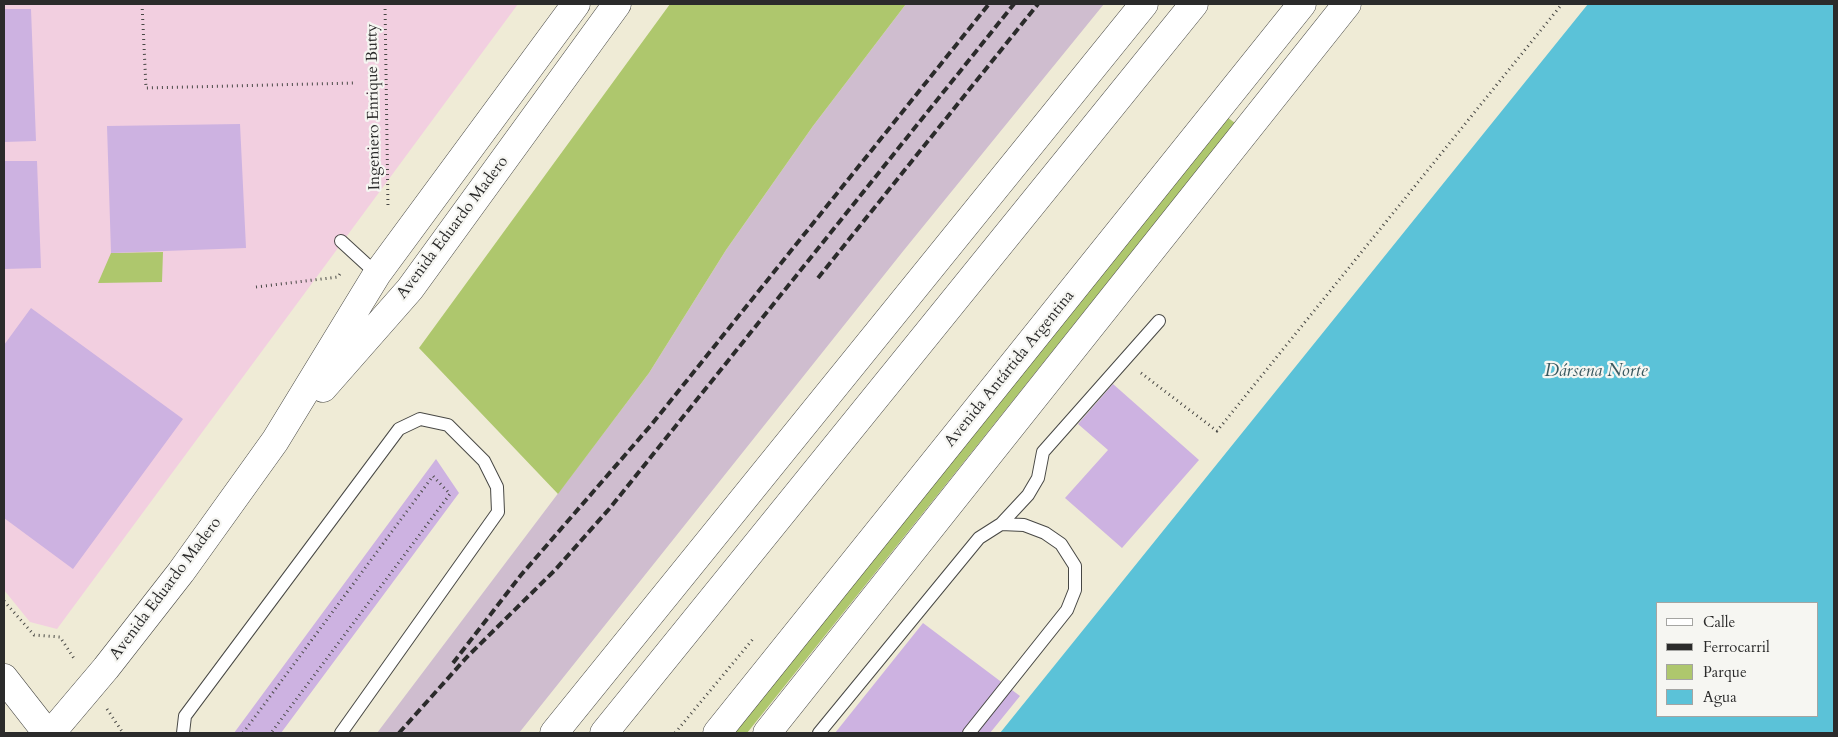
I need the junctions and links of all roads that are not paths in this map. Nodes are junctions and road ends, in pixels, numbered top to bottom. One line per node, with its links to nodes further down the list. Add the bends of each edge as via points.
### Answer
1 (576, 4): 8 (main road, Avenida Eduardo Madero)
2 (617, 4): 10 (main road, Avenida Eduardo Madero, via 410,289)
3 (1144, 4): 17 (main road)
4 (1194, 4): 18 (main road)
5 (1302, 4): 19 (main road, Avenida Antártida Argentina)
6 (1347, 4): 20 (main road)
7 (341, 241): 8 (lane)
8 (377, 274): 10 (main road, Avenida Eduardo Madero)
9 (1159, 320): 11 (lane, via 1043,452 1038,478)
10 (275, 441): 14 (main road, Avenida Eduardo Madero, via 181,572)
11 (1000, 524): 21 (lane, via 979,538); 22 (lane, via 1024,525 1061,544 1075,566 1075,590 1067,610)
12 (4, 678): 13 (main road)
13 (46, 733)
14 (51, 733)
15 (183, 733): 16 (lane, via 186,716 399,429 420,419 448,425 484,461 497,487 498,512)
16 (341, 733)
17 (554, 733)
18 (604, 733)
19 (717, 733)
20 (767, 733)
21 (819, 733)
22 (969, 733)

